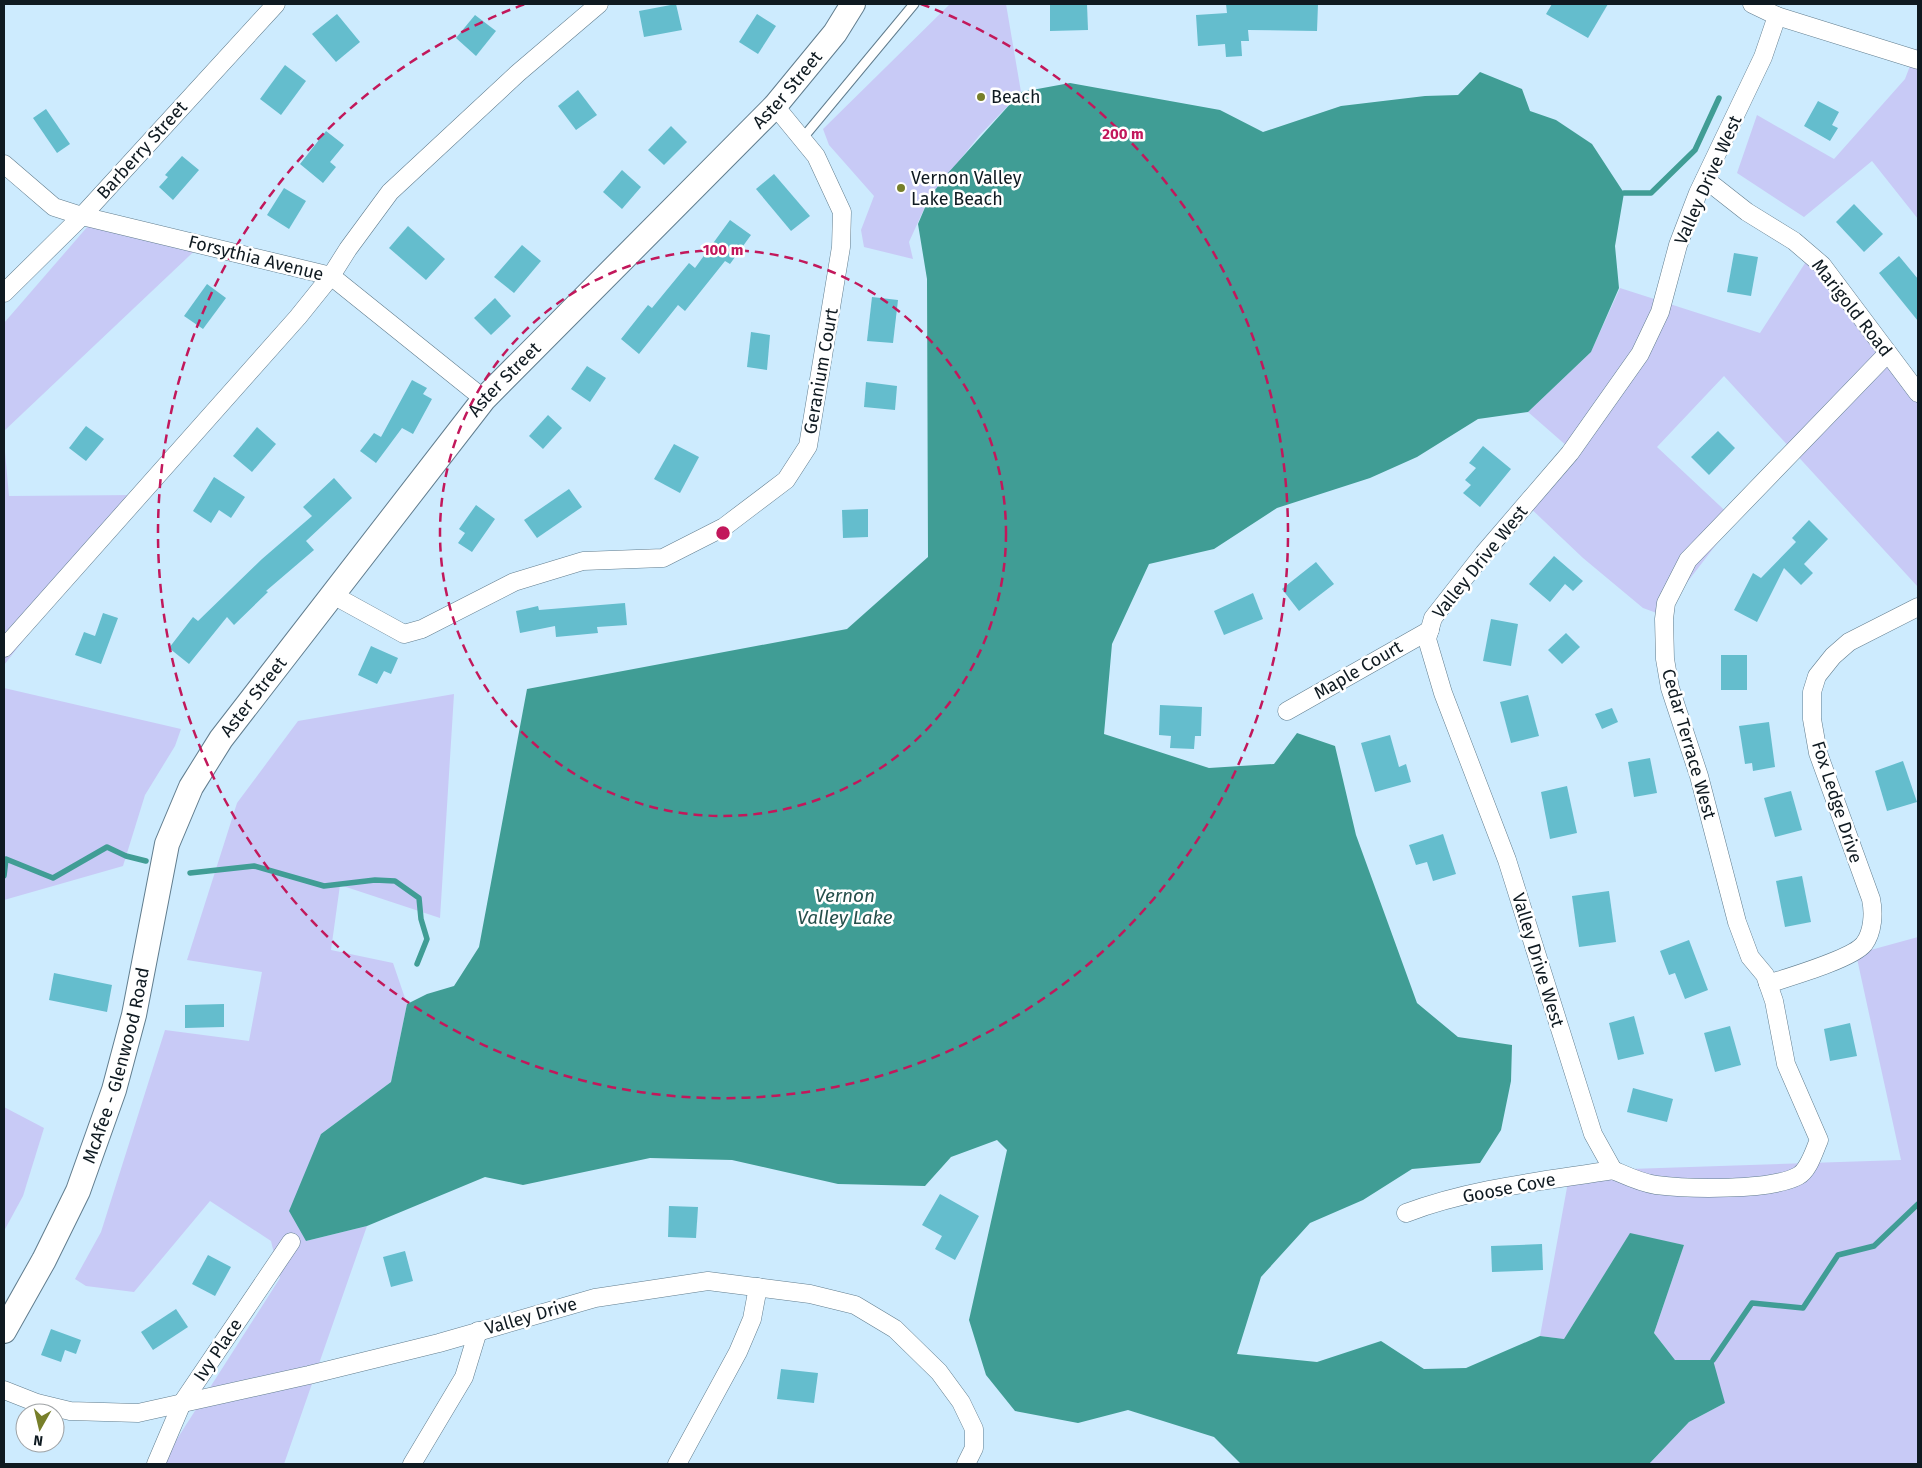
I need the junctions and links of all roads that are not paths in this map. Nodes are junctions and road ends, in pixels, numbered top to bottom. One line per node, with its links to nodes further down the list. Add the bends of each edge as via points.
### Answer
1 (276, 4): 12 (street, Barberry Street)
2 (599, 4): 13 (street, via 518,73 390,192)
3 (853, 4): 8 (street, Aster Street, via 835,33)
4 (914, 4): 9 (lane)
5 (1752, 4): 6 (street)
6 (1777, 16): 7 (street); 11 (street, Valley Drive West, via 1763,58)
7 (1918, 60)
8 (775, 106): 9 (street, Geranium Court); 17 (street, Aster Street)
9 (802, 139): 18 (street, Geranium Court, via 816,156 842,212 841,247 808,446 786,480 724,527 663,558 583,561 514,582 422,629 404,634)
10 (4, 164): 12 (street, Forsythia Avenue, via 54,207)
11 (1705, 179): 15 (street, Marigold Road, via 1747,212 1794,241 1822,265); 20 (street, Valley Drive West, via 1678,245 1660,312 1640,354 1570,453 1433,618)
12 (82, 216): 13 (street, Forsythia Avenue); 14 (street, Barberry Street)
13 (331, 276): 17 (street, Forsythia Avenue); 21 (street)
14 (4, 293)
15 (1887, 354): 16 (street, Marigold Road); 24 (street, Cedar Terrace West, via 1688,560 1666,603 1663,638 1670,688 1699,776 1736,922 1750,957)
16 (1918, 393)
17 (484, 399): 18 (street, Aster Street)
18 (333, 595): 23 (street, Aster Street, via 221,739)
19 (1918, 607): 24 (street, Fox Ledge Drive, via 1850,642 1817,676 1812,692 1812,718 1818,753 1871,900 1874,913 1870,930 1864,944 1836,961)
20 (1430, 630): 22 (street, Maple Court); 25 (street, Valley Drive West, via 1426,639 1443,693 1507,860 1593,1134)
21 (4, 648)
22 (1287, 711)
23 (191, 787): 29 (street, McAfee - Glenwood Road, via 167,844 142,980 114,1090 78,1190)
24 (1768, 984): 25 (street, Cedar Terrace West, via 1782,1034 1786,1064 1819,1140 1799,1176 1753,1186 1655,1185)
25 (1613, 1170): 26 (street, Goose Cove, via 1488,1191)
26 (1406, 1213)
27 (292, 1242): 32 (street, Ivy Place)
28 (758, 1287): 30 (street, Valley Drive, via 708,1281 669,1285 595,1298); 35 (street, via 752,1319 738,1352); 36 (street, Valley Drive, via 810,1294 855,1306 895,1330 939,1372 961,1402 974,1429 974,1448)
29 (4, 1331)
30 (478, 1331): 32 (street, Valley Drive); 34 (street, via 464,1377)
31 (4, 1390): 32 (street, Valley Drive, via 70,1411 138,1412)
32 (182, 1403): 33 (street, Ivy Place)
33 (156, 1464)
34 (412, 1464)
35 (677, 1464)
36 (966, 1464)

